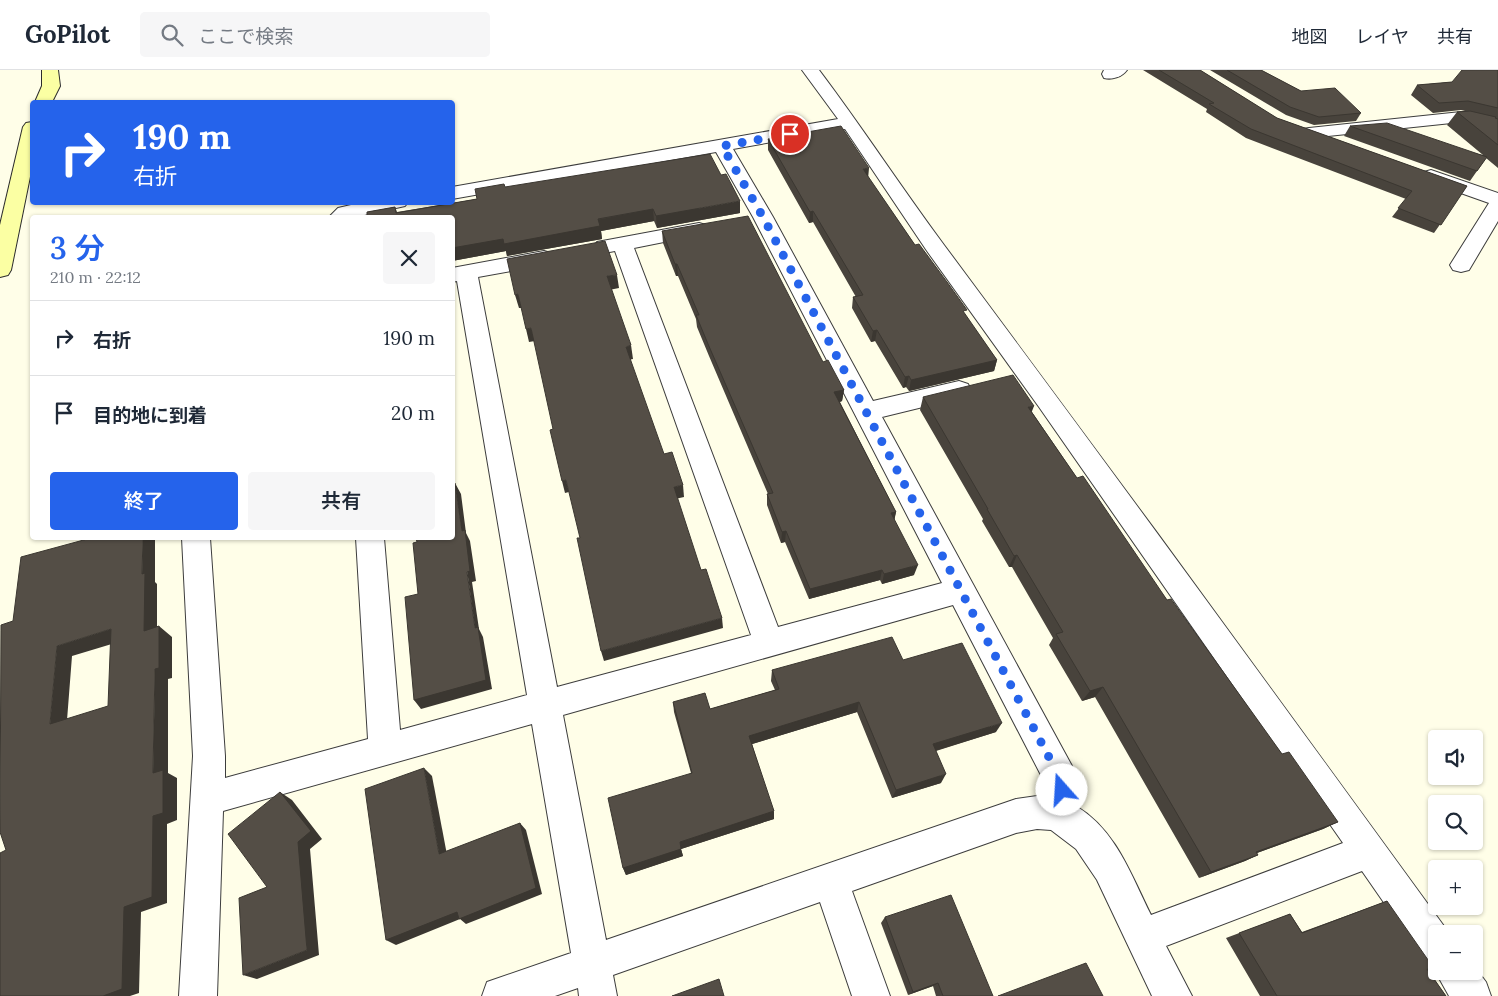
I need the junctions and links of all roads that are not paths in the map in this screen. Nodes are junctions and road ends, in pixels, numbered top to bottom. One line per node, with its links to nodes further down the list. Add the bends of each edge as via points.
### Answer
1 (50, 70): 3 (street, via 51,86)
2 (810, 70): 4 (street)
3 (45, 100)
4 (848, 121): 7 (street, via 841,125); 20 (street, via 934,246)
5 (1498, 126): 8 (street, via 1461,117 1302,130)
6 (30, 136): 18 (street)
7 (722, 146): 10 (street); 21 (street, via 754,218)
8 (1348, 147)
9 (1413, 170): 11 (street)
10 (455, 192)
11 (1498, 200)
12 (1498, 204): 17 (street)
13 (382, 205): 14 (street)
14 (342, 215)
15 (716, 226): 16 (street)
16 (622, 243): 19 (street); 25 (street)
17 (1461, 265)
18 (0, 270)
19 (459, 274): 26 (street)
20 (1028, 373): 21 (street); 30 (street)
21 (867, 412): 24 (street)
22 (196, 540): 28 (street, via 210,756)
23 (370, 540): 27 (street)
24 (961, 590): 25 (street); 29 (street, via 1060,778 1062,790)
25 (768, 643): 26 (street)
26 (544, 706): 27 (street); 34 (street)
27 (385, 751): 28 (street)
28 (208, 799): 36 (street)
29 (1057, 814): 31 (street, via 1037,812 1016,816); 33 (street, via 1084,833 1102,854)
30 (1369, 851): 32 (street); 33 (street)
31 (830, 881): 34 (street); 38 (street)
32 (1428, 935)
33 (1142, 937): 39 (street)
34 (595, 980): 37 (street)
35 (1460, 980): 40 (street)
36 (198, 996)
37 (501, 996)
38 (871, 996)
39 (1173, 996)
40 (1472, 996)

